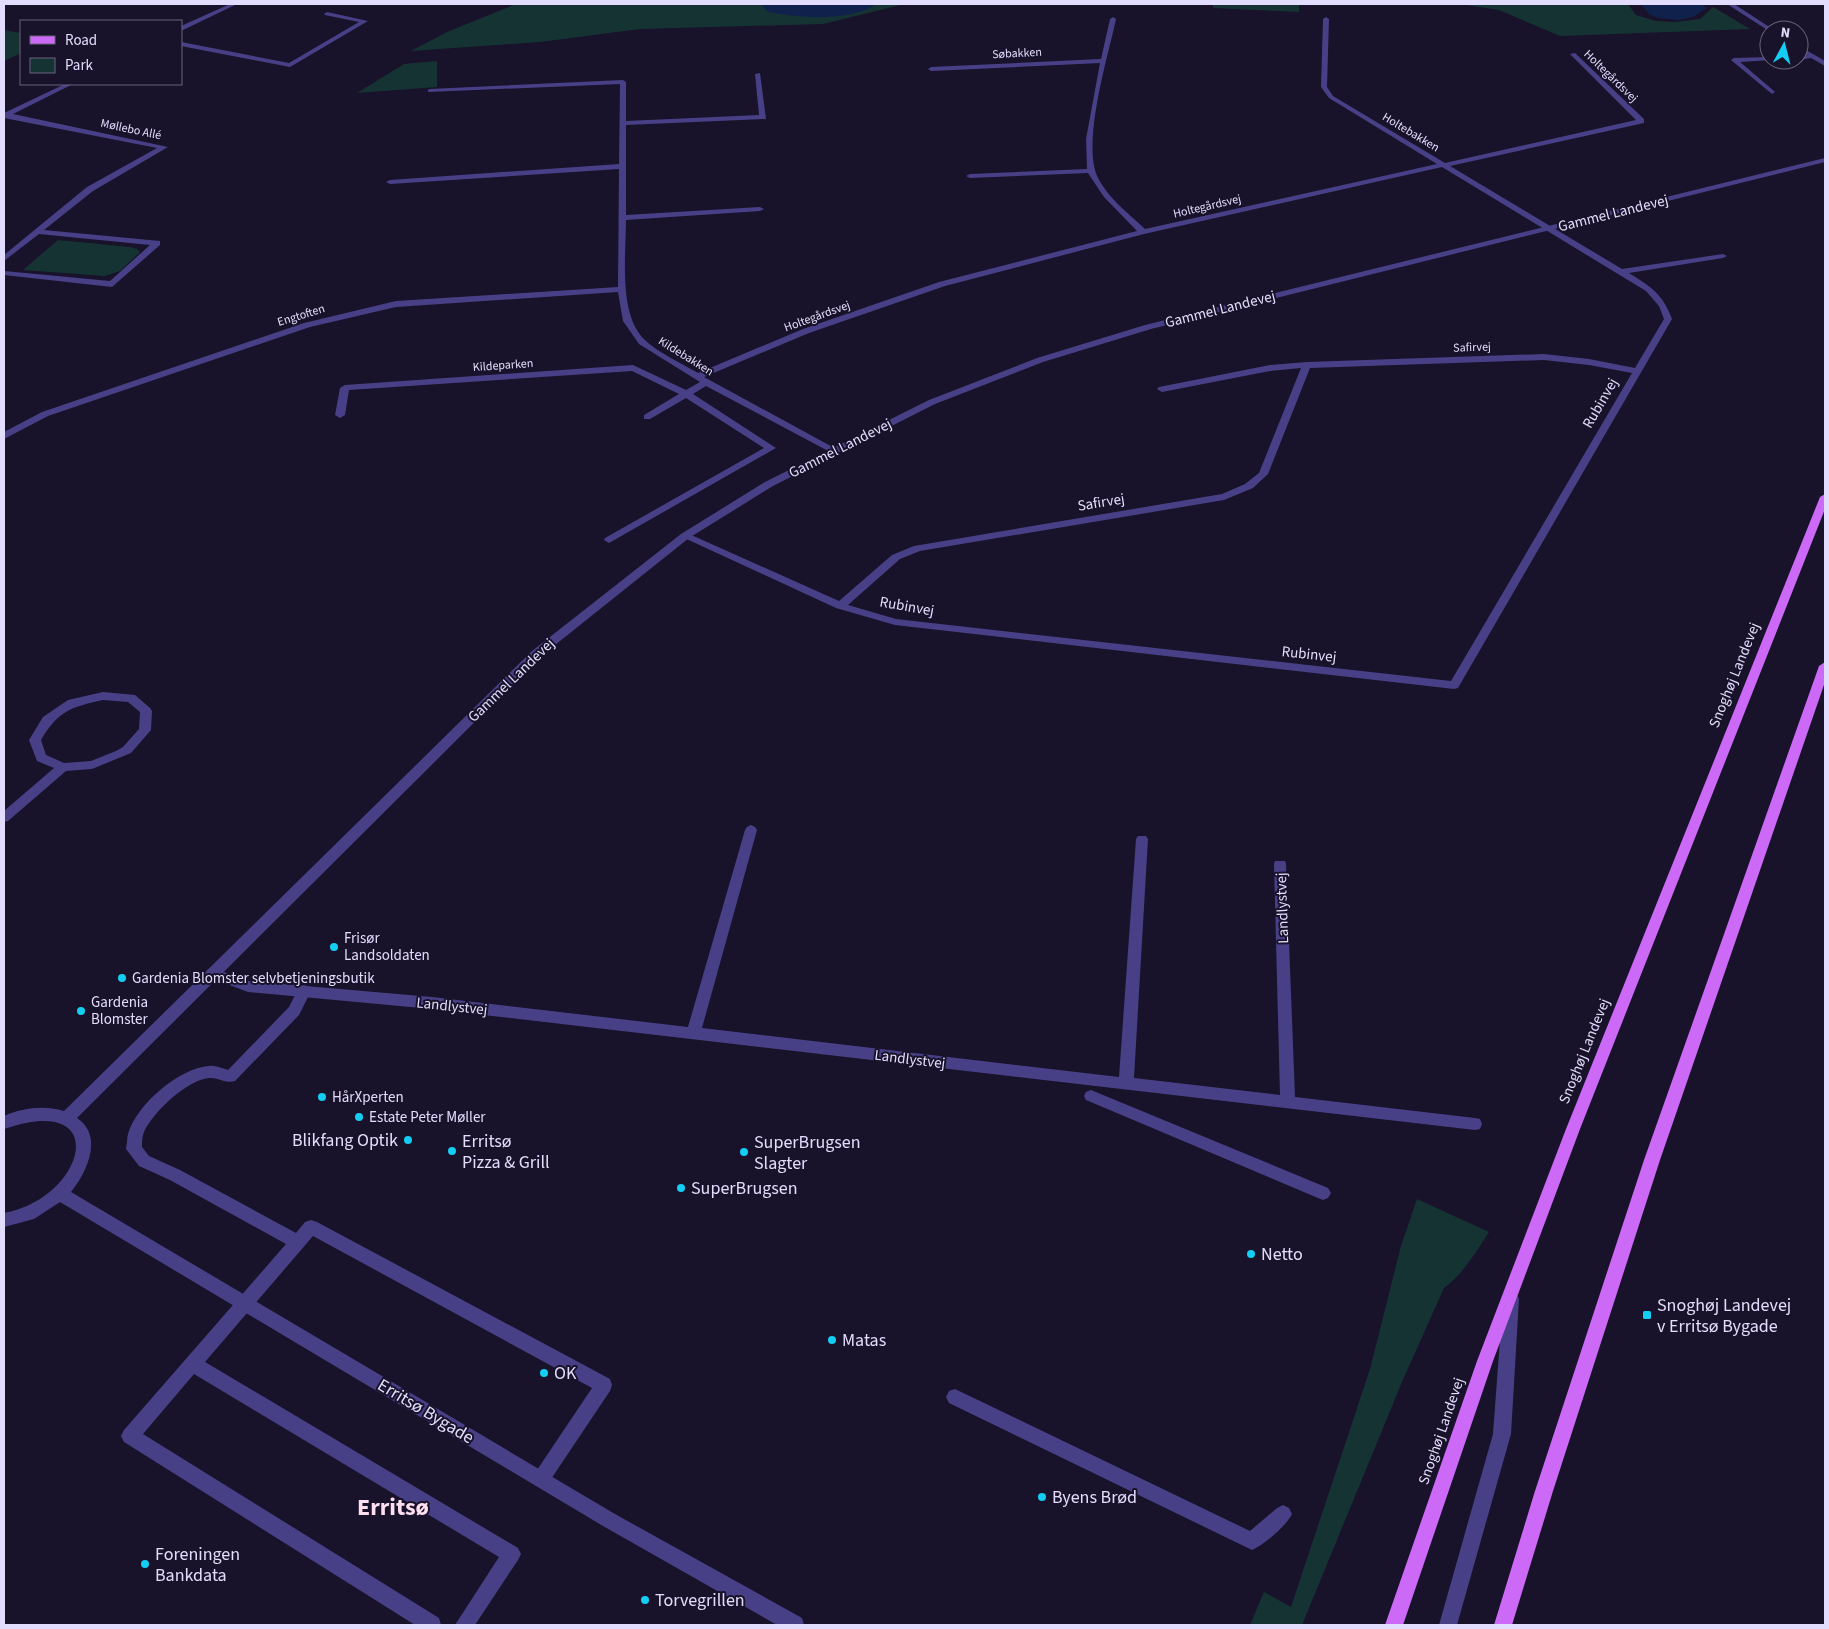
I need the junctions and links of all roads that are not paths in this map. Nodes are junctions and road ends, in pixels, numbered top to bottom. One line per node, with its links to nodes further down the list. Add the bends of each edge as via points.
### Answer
1 (234, 4): 7 (street)
2 (1730, 4): 6 (street)
3 (326, 14): 8 (street, via 365,21 290,65)
4 (1113, 19): 14 (street)
5 (1326, 19): 24 (street, Holtebakken, via 1324,87 1330,98)
6 (1759, 22)
7 (182, 29)
8 (182, 44)
9 (1573, 54): 24 (street, Holtegårdsvej, via 1642,122)
10 (1809, 54): 12 (street)
11 (1809, 57): 12 (street)
12 (1814, 57): 15 (street)
13 (1759, 59): 20 (street, via 1734,60)
14 (1104, 61): 16 (street, Søbakken); 26 (street, via 1088,142)
15 (1825, 64)
16 (930, 69)
17 (758, 74): 22 (street, via 763,117)
18 (68, 85): 21 (street, Møllebo Allé)
19 (430, 91): 22 (street, Kildebakken, via 623,82)
20 (1772, 92)
21 (5, 116): 32 (street, Møllebo Allé, via 164,147 90,189)
22 (623, 123): 25 (street, Kildebakken)
23 (1825, 160): 31 (street, Gammel Landevej)
24 (1444, 165): 31 (street, Holtebakken); 33 (street, Holtegårdsvej)
25 (623, 166): 28 (street); 30 (street, Kildebakken)
26 (1091, 171): 27 (street); 33 (street, via 1108,198)
27 (970, 176)
28 (390, 182)
29 (760, 209): 30 (street)
30 (622, 218): 38 (street, Kildebakken)
31 (1548, 229): 36 (street, Rubinvej); 48 (street, Gammel Landevej, via 1148,327 1049,357 932,402)
32 (38, 232): 35 (street, Møllebo Allé); 37 (street, via 157,243 112,284)
33 (1143, 232): 41 (street, Holtegårdsvej, via 942,284 806,331)
34 (1723, 256): 36 (street)
35 (4, 259)
36 (1620, 272): 40 (street, Rubinvej, via 1649,289 1663,305 1668,319)
37 (4, 273)
38 (622, 289): 41 (street, Kildebakken, via 627,321 642,342); 47 (street, Engtoften, via 396,304 360,311 307,325 45,414)
39 (1307, 365): 40 (street, Safirvej, via 1544,357); 43 (street, Safirvej, via 1270,368); 52 (street, Safirvej, via 1263,474 1249,486 1224,497 918,548 896,557)
40 (1636, 371): 52 (street, Rubinvej, via 1454,685 895,622)
41 (697, 377): 42 (street, Kildebakken)
42 (706, 382): 44 (street); 48 (street, Kildebakken)
43 (1162, 389)
44 (685, 393): 45 (street, Kildeparken, via 633,368 346,388); 46 (street); 51 (street, Kildeparken, via 772,448)
45 (340, 415)
46 (646, 417)
47 (4, 436)
48 (833, 450): 50 (street, Gammel Landevej, via 769,484)
49 (1825, 497): 72 (main road, Snoghøj Landevej)
50 (685, 536): 52 (street, Rubinvej); 59 (street, Gammel Landevej, via 536,654)
51 (609, 540)
52 (840, 606)
53 (1825, 666): 83 (main road, via 1652,1160)
54 (63, 767): 54 (street, via 92,765 127,750 145,730 146,711 131,698 103,696 72,703 47,720 35,740 41,758); 55 (street)
55 (4, 818)
56 (751, 830): 61 (street)
57 (1142, 839): 62 (street)
58 (1280, 864): 64 (street, Landlystvej)
59 (213, 973): 60 (street, Landlystvej, via 248,986); 65 (street, Gammel Landevej)
60 (304, 991): 61 (street, Landlystvej); 71 (street, via 294,1011 230,1076 206,1072 189,1078 158,1101 136,1132 134,1149 144,1161)
61 (693, 1034): 62 (street, Landlystvej)
62 (1126, 1084): 64 (street, Landlystvej)
63 (1091, 1096): 68 (street)
64 (1288, 1103): 67 (street, Landlystvej)
65 (67, 1118): 66 (street, via 51,1113 31,1114); 69 (street, via 81,1131 85,1150 77,1173)
66 (4, 1123)
67 (1475, 1124)
68 (1324, 1193)
69 (60, 1194): 70 (street, via 37,1210); 73 (street, Erritsø Bygade)
70 (4, 1220)
71 (298, 1242): 73 (street); 76 (street, via 311,1227 604,1385)
72 (1512, 1289): 81 (main road, Snoghøj Landevej, via 1484,1361); 82 (street, via 1502,1434)
73 (245, 1304): 74 (street); 76 (street, Erritsø Bygade)
74 (193, 1364): 78 (street, via 130,1436); 79 (street, via 512,1554)
75 (956, 1397): 77 (street, via 1252,1541)
76 (541, 1479): 80 (street, Erritsø Bygade)
77 (1282, 1514)
78 (432, 1625)
79 (464, 1625)
80 (795, 1625)
81 (1394, 1625)
82 (1448, 1625)
83 (1503, 1625)

